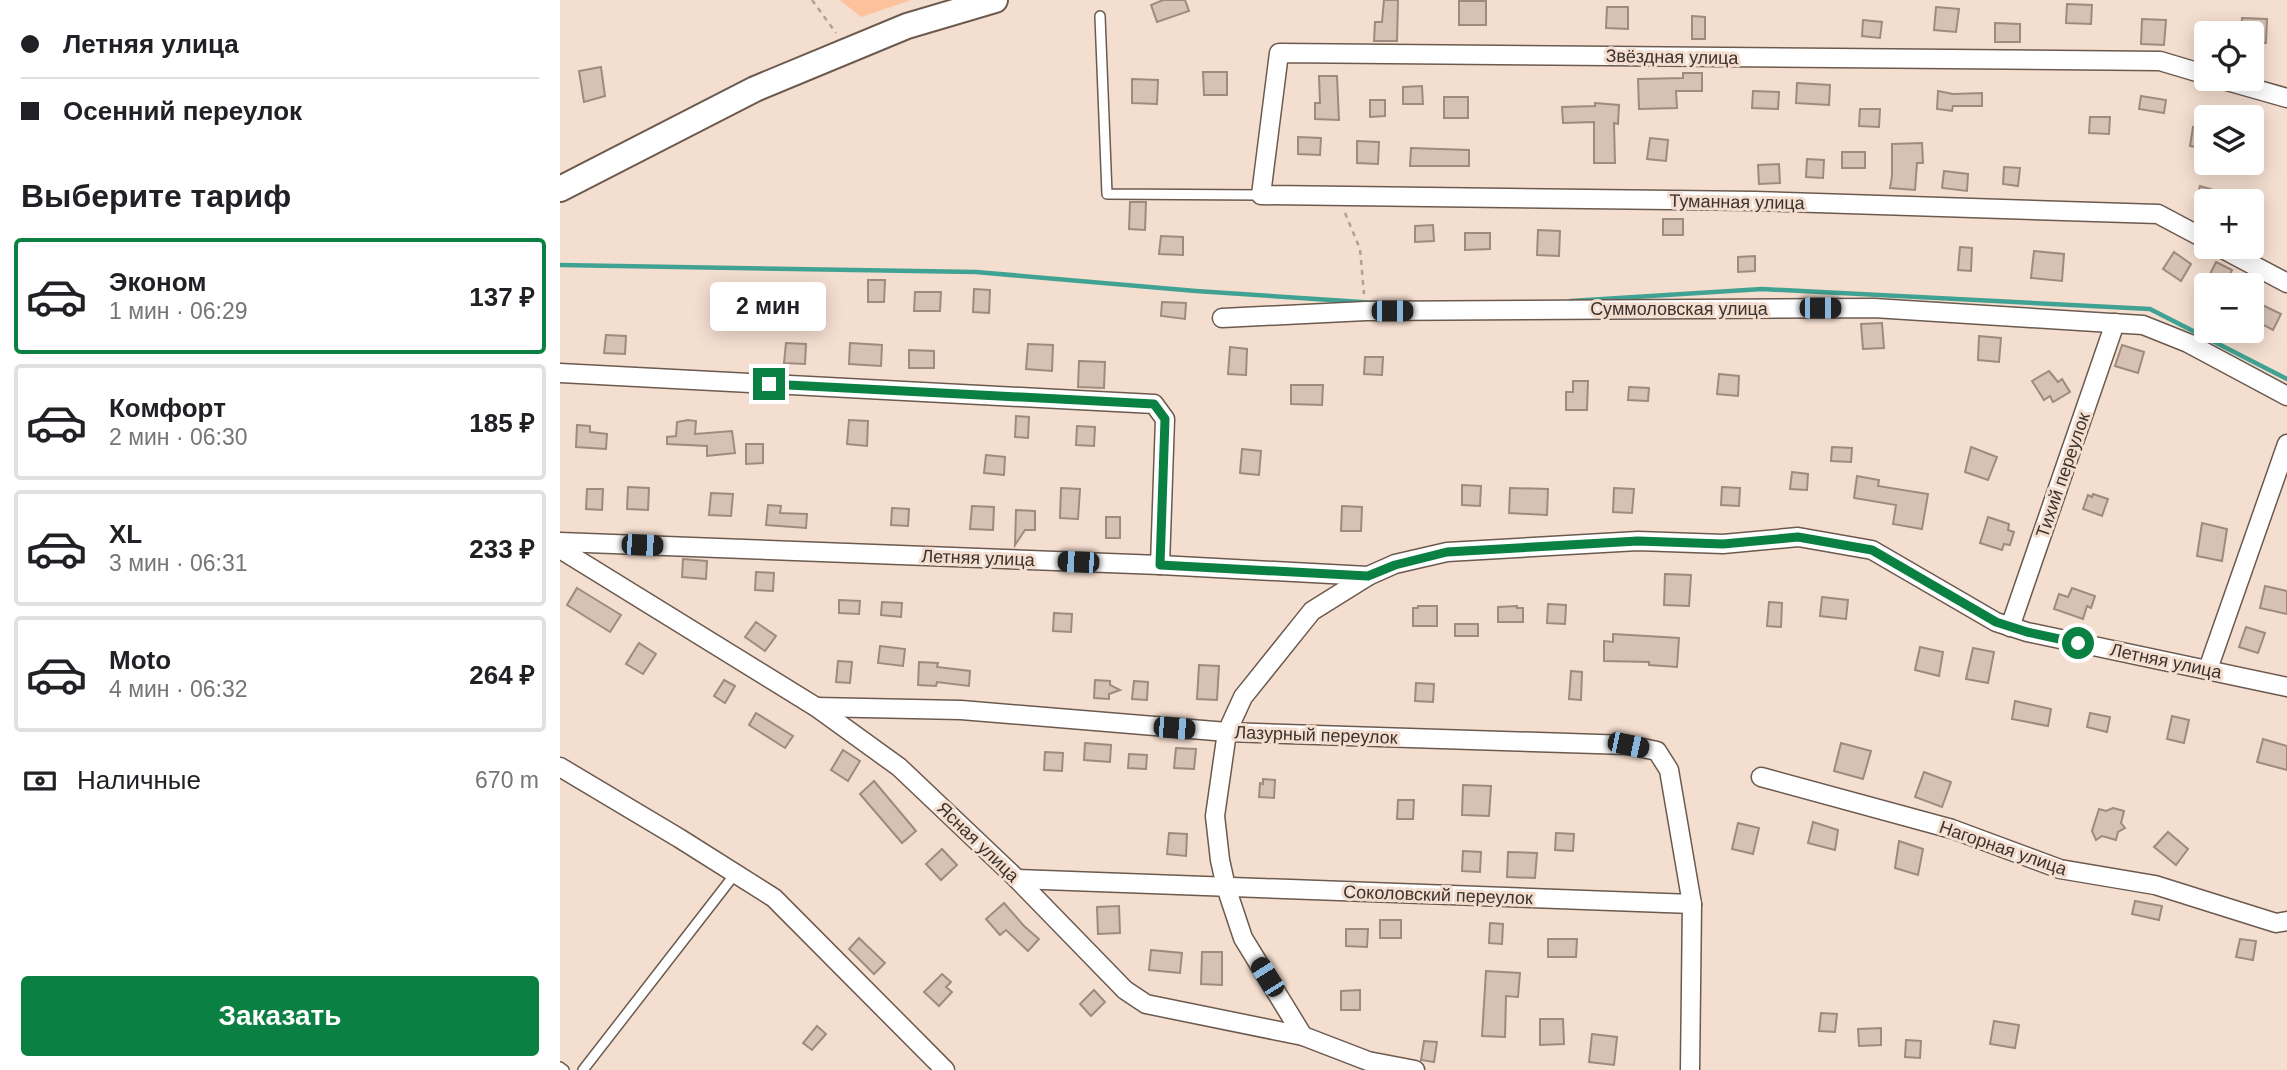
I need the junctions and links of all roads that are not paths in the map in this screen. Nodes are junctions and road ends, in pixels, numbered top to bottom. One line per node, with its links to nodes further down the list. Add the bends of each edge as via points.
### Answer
1 (995, 0): 6 (main road, via 906,26 755,89)
2 (1100, 16): 7 (lane, via 1107,194)
3 (2194, 71): 7 (street, Звёздная улица, via 2160,61 1279,53)
4 (2262, 91): 5 (street)
5 (2287, 98)
6 (560, 189)
7 (1261, 195): 8 (street, Туманная улица, via 1755,201 2158,214)
8 (2194, 233)
9 (2242, 259): 10 (street)
10 (2287, 283)
11 (1222, 318): 12 (street, Суммоловская улица, via 1366,311 1874,308)
12 (2115, 323): 14 (street, Суммоловская улица, via 2143,325 2188,343); 20 (street, Тихий переулок)
13 (560, 373): 18 (street, via 1154,404 1165,419)
14 (2287, 396)
15 (2287, 444): 21 (street)
16 (560, 542): 18 (street, Летняя улица)
17 (560, 549): 23 (street, Ясная улица)
18 (1160, 565): 19 (street, Летняя улица)
19 (1368, 576): 20 (street, Летняя улица, via 1447,552 1638,541 1723,544 1798,537 1872,550); 24 (street, via 1312,611 1244,697)
20 (2011, 627): 21 (street, Летняя улица)
21 (2207, 669): 22 (street, Летняя улица)
22 (2287, 687)
23 (816, 707): 24 (street, Лазурный переулок, via 961,710); 28 (street, Ясная улица, via 899,767)
24 (1227, 732): 29 (street, via 1215,816); 30 (street, Лазурный переулок, via 1628,745 1657,751 1669,770)
25 (560, 767): 27 (street)
26 (1761, 777): 31 (street, Нагорная улица, via 1952,829 2060,869 2155,885 2276,923)
27 (735, 874): 35 (lane); 36 (street, via 774,898)
28 (1017, 879): 29 (street, Соколовский переулок); 32 (street, Ясная улица, via 1125,990 1146,1004)
29 (1226, 887): 30 (street, Соколовский переулок); 32 (street, via 1243,938)
30 (1692, 904): 38 (street)
31 (2287, 922)
32 (1303, 1036): 37 (street, Ясная улица, via 1368,1060)
33 (560, 1067): 34 (lane)
34 (564, 1070)
35 (583, 1070)
36 (945, 1070)
37 (1415, 1070)
38 (1690, 1070)

